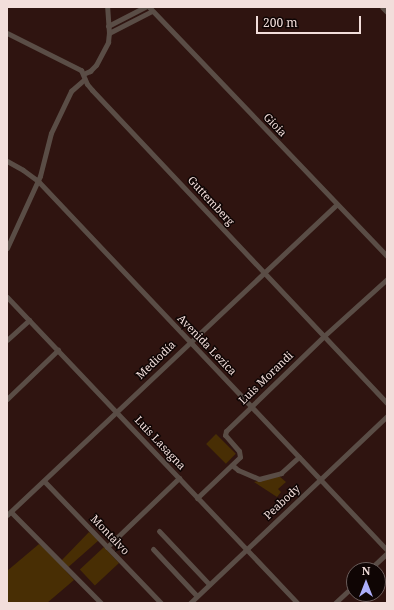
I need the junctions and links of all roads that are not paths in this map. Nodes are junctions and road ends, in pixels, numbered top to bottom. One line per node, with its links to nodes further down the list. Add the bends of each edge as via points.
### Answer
1 (107, 7): 6 (street)
2 (145, 7): 6 (street)
3 (382, 7): 5 (street)
4 (150, 9): 8 (street); 12 (street, Gioia)
5 (387, 12)
6 (108, 26): 8 (street)
7 (7, 33): 9 (street, Guttemberg, via 78,68)
8 (109, 33): 9 (street, via 108,42 99,60)
9 (84, 77): 11 (street, via 71,91 51,133); 15 (street, Guttemberg, via 92,90)
10 (7, 160): 11 (street, Avenida Lezica)
11 (38, 181): 13 (street); 21 (street, Avenida Lezica)
12 (337, 204): 14 (street, Gioia); 15 (street, Mediodía)
13 (7, 248)
14 (387, 256)
15 (264, 272): 19 (street, Guttemberg); 21 (street, Mediodía)
16 (387, 279): 19 (street, Luis Morandi)
17 (7, 297): 18 (street, Luis Lasagna)
18 (29, 320): 20 (street); 22 (street, Luis Lasagna)
19 (324, 336): 24 (street, Guttemberg); 25 (street, Luis Morandi)
20 (7, 340)
21 (190, 342): 25 (street, Avenida Lezica); 26 (street, Mediodía)
22 (58, 350): 23 (street); 26 (street, Luis Lasagna)
23 (7, 399)
24 (387, 403)
25 (252, 406): 28 (street, Avenida Lezica); 29 (street, Luis Morandi, via 225,433 240,453 240,457)
26 (117, 412): 30 (street, Luis Lasagna); 32 (street, Mediodía)
27 (387, 416): 31 (street, Peabody)
28 (299, 457): 29 (street, via 281,473 259,479); 31 (street, Avenida Lezica)
29 (232, 465): 33 (street, Luis Morandi)
30 (179, 478): 33 (street, Luis Lasagna); 36 (street)
31 (320, 480): 38 (street, Peabody); 39 (street, Avenida Lezica)
32 (44, 482): 34 (street, Mediodía); 36 (street, Montalvo)
33 (197, 498): 38 (street, Luis Lasagna)
34 (9, 513): 45 (street)
35 (159, 531): 42 (street)
36 (107, 547): 46 (street, Montalvo)
37 (152, 549): 44 (street)
38 (246, 550): 42 (street, Peabody); 48 (street, Luis Lasagna)
39 (387, 550)
40 (387, 553): 41 (street)
41 (377, 562)
42 (209, 584): 44 (street, Peabody)
43 (346, 593): 49 (street)
44 (197, 596): 47 (street, Peabody)
45 (101, 603)
46 (161, 603)
47 (190, 603)
48 (297, 603)
49 (335, 603)

